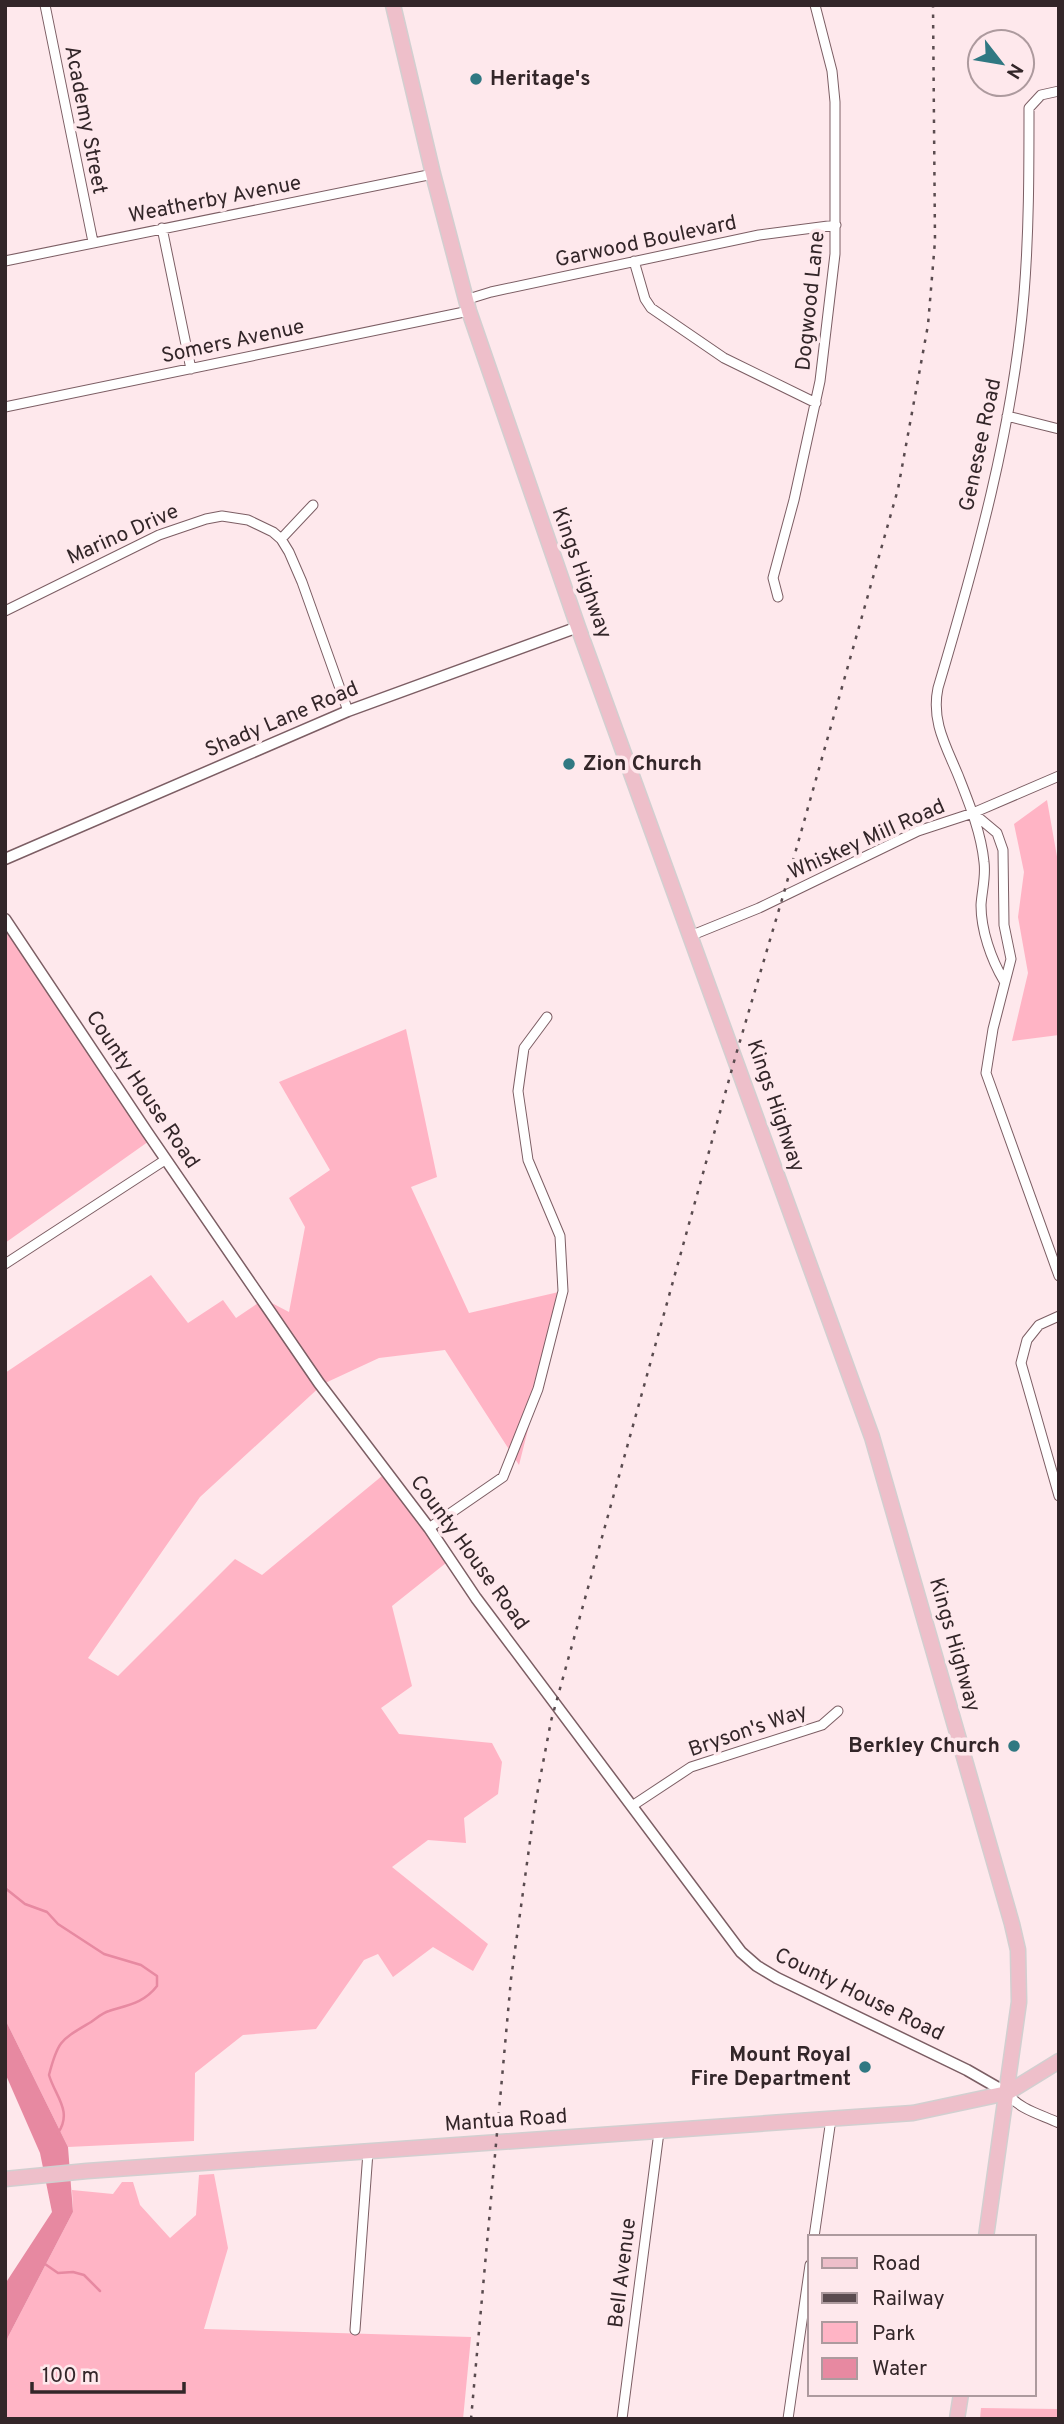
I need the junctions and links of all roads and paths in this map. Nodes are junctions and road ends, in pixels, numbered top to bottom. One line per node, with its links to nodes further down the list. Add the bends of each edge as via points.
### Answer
1 (45, 5): 8 (street, Academy Street)
2 (393, 5): 5 (main road, Kings Highway)
3 (815, 5): 6 (street, Dogwood Lane, via 835,102)
4 (1059, 92): 15 (street, Genesee Road, via 1041,95 1029,108 1024,294)
5 (433, 174): 7 (street, Weatherby Avenue); 11 (main road, Kings Highway)
6 (836, 225): 10 (street, Garwood Boulevard, via 759,235); 13 (street, Dogwood Lane)
7 (162, 228): 8 (street, Weatherby Avenue); 12 (street)
8 (93, 242): 9 (street, Weatherby Avenue)
9 (5, 261)
10 (634, 261): 11 (street, Garwood Boulevard, via 491,292); 13 (street, via 651,308 724,358)
11 (467, 306): 12 (street, Somers Avenue); 21 (main road, Kings Highway)
12 (191, 369): 14 (street, Somers Avenue)
13 (816, 403): 19 (street, Dogwood Lane, via 772,578)
14 (5, 407)
15 (1007, 416): 16 (street); 24 (street, Genesee Road, via 995,479 935,706 937,724)
16 (1059, 429)
17 (313, 505): 18 (street)
18 (281, 539): 20 (street, Marino Drive, via 248,520 206,519 159,535); 22 (street, via 302,582)
19 (778, 597)
20 (5, 611)
21 (578, 627): 22 (street, Shady Lane Road); 27 (main road, Kings Highway)
22 (348, 711): 25 (street, Shady Lane Road)
23 (1059, 776): 24 (street, Whiskey Mill Road)
24 (973, 813): 27 (street, Whiskey Mill Road, via 919,831); 28 (street, Genesee Road, via 984,861 982,921); 28 (street, via 997,833 1003,850 1004,925 1011,959)
25 (5, 859)
26 (5, 919): 30 (street, County House Road)
27 (690, 936): 39 (main road, Kings Highway, via 872,1437 1012,1924 1020,1987)
28 (1004, 981): 32 (street, via 986,1073)
29 (547, 1017): 35 (street, via 524,1048 518,1090 528,1160 560,1236 563,1291 538,1389 503,1477)
30 (165, 1160): 31 (street); 35 (street, County House Road, via 319,1383)
31 (5, 1264)
32 (1059, 1276)
33 (1059, 1316): 34 (street, via 1040,1325 1027,1340 1021,1363)
34 (1059, 1496)
35 (429, 1528): 37 (street, County House Road)
36 (838, 1711): 37 (street, Bryson's Way, via 822,1725 691,1767)
37 (632, 1806): 39 (street, County House Road, via 710,1913 757,1966)
38 (1059, 2062): 39 (main road, Mantua Road)
39 (1007, 2093): 40 (main road, Mantua Road, via 913,2113); 41 (street, via 1016,2104); 46 (main road, Kings Highway)
40 (831, 2119): 42 (main road, Mantua Road); 45 (street)
41 (1059, 2123)
42 (659, 2132): 43 (main road, Mantua Road); 50 (street, Bell Avenue)
43 (368, 2152): 44 (main road, Mantua Road); 48 (street)
44 (5, 2179)
45 (814, 2235)
46 (986, 2235)
47 (808, 2279): 51 (street)
48 (355, 2330)
49 (961, 2396): 52 (main road)
50 (622, 2419)
51 (788, 2419)
52 (957, 2419)

